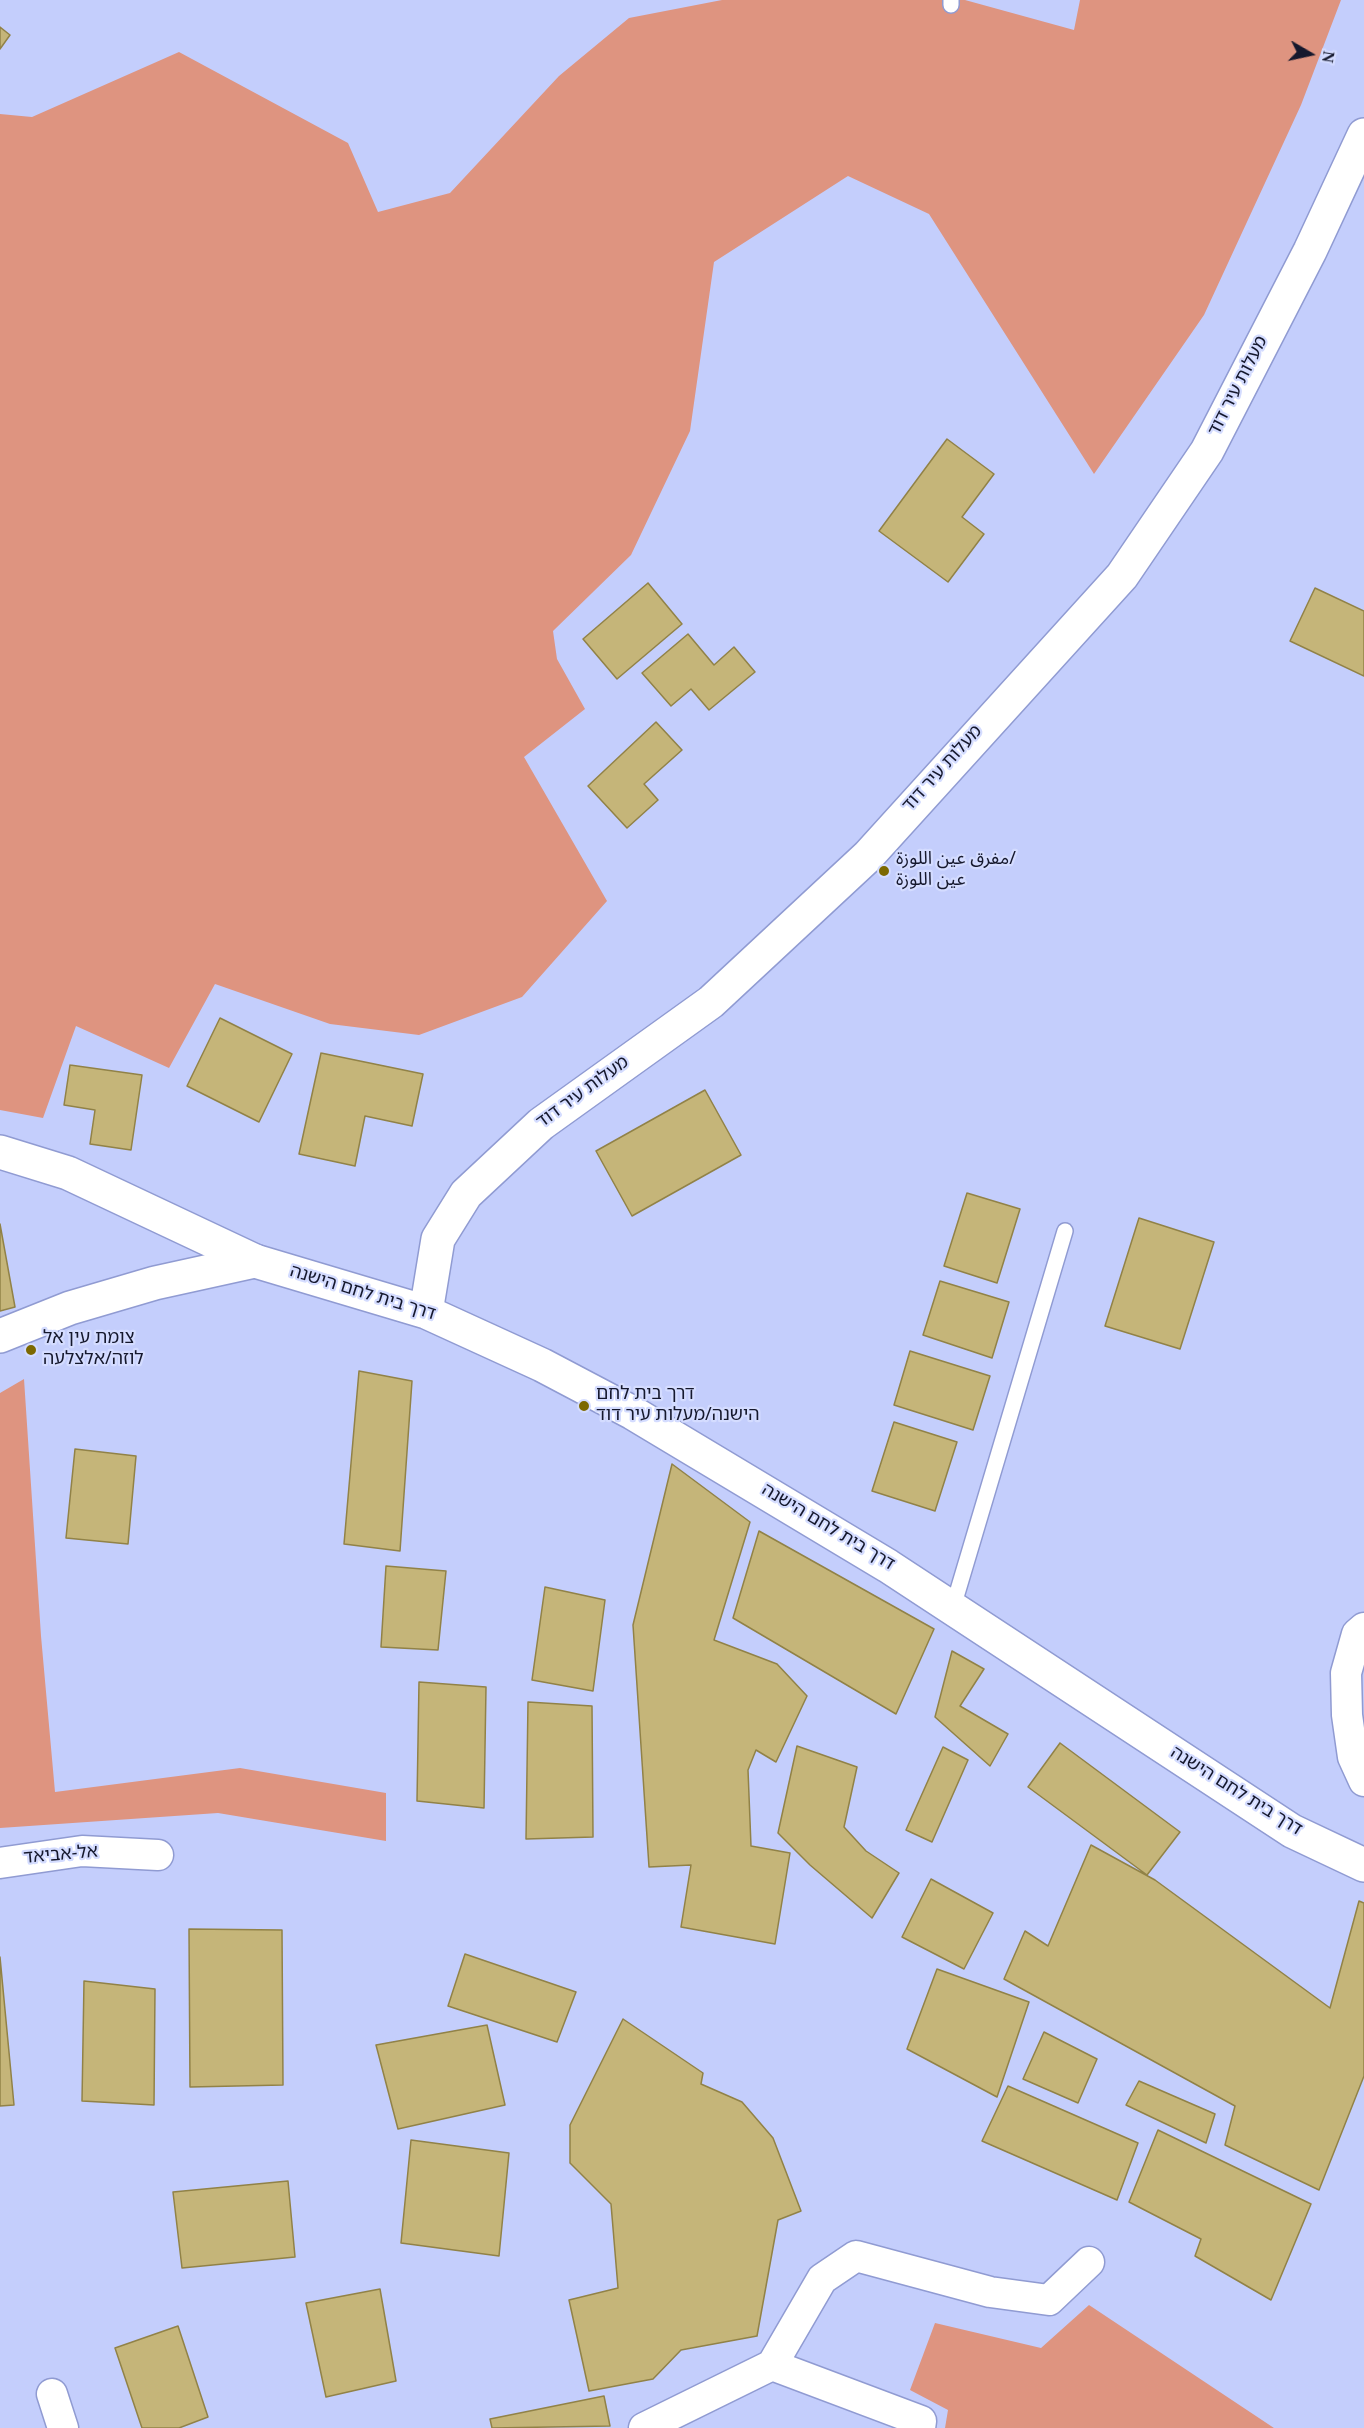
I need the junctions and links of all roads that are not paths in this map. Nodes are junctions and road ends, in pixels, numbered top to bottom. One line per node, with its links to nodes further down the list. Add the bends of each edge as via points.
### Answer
1 (1364, 135): 5 (street, מעלות עיר דוד, via 1310,251 1207,451 1122,576 868,856 711,1002 541,1124 466,1194 438,1239)
2 (0, 1152): 4 (street, דרך בית לחם הישנה, via 68,1173)
3 (1065, 1232): 7 (lane)
4 (255, 1261): 5 (street, דרך בית לחם הישנה); 6 (street, via 155,1283 70,1308)
5 (426, 1312): 7 (street, דרך בית לחם הישנה, via 542,1365 633,1413)
6 (0, 1336)
7 (953, 1607): 12 (street, דרך בית לחם הישנה, via 1292,1831)
8 (1364, 1628): 9 (street, via 1357,1634 1346,1673 1353,1757)
9 (1364, 1781)
10 (158, 1855): 11 (street, אל-אביאד, via 82,1851)
11 (0, 1863)
12 (1364, 1864)
13 (1089, 2262): 14 (street, via 1049,2300 990,2292 856,2256 822,2279)
14 (772, 2365): 17 (street); 18 (street, via 921,2421)
15 (52, 2394): 16 (street)
16 (63, 2428)
17 (644, 2428)
18 (920, 2428)

